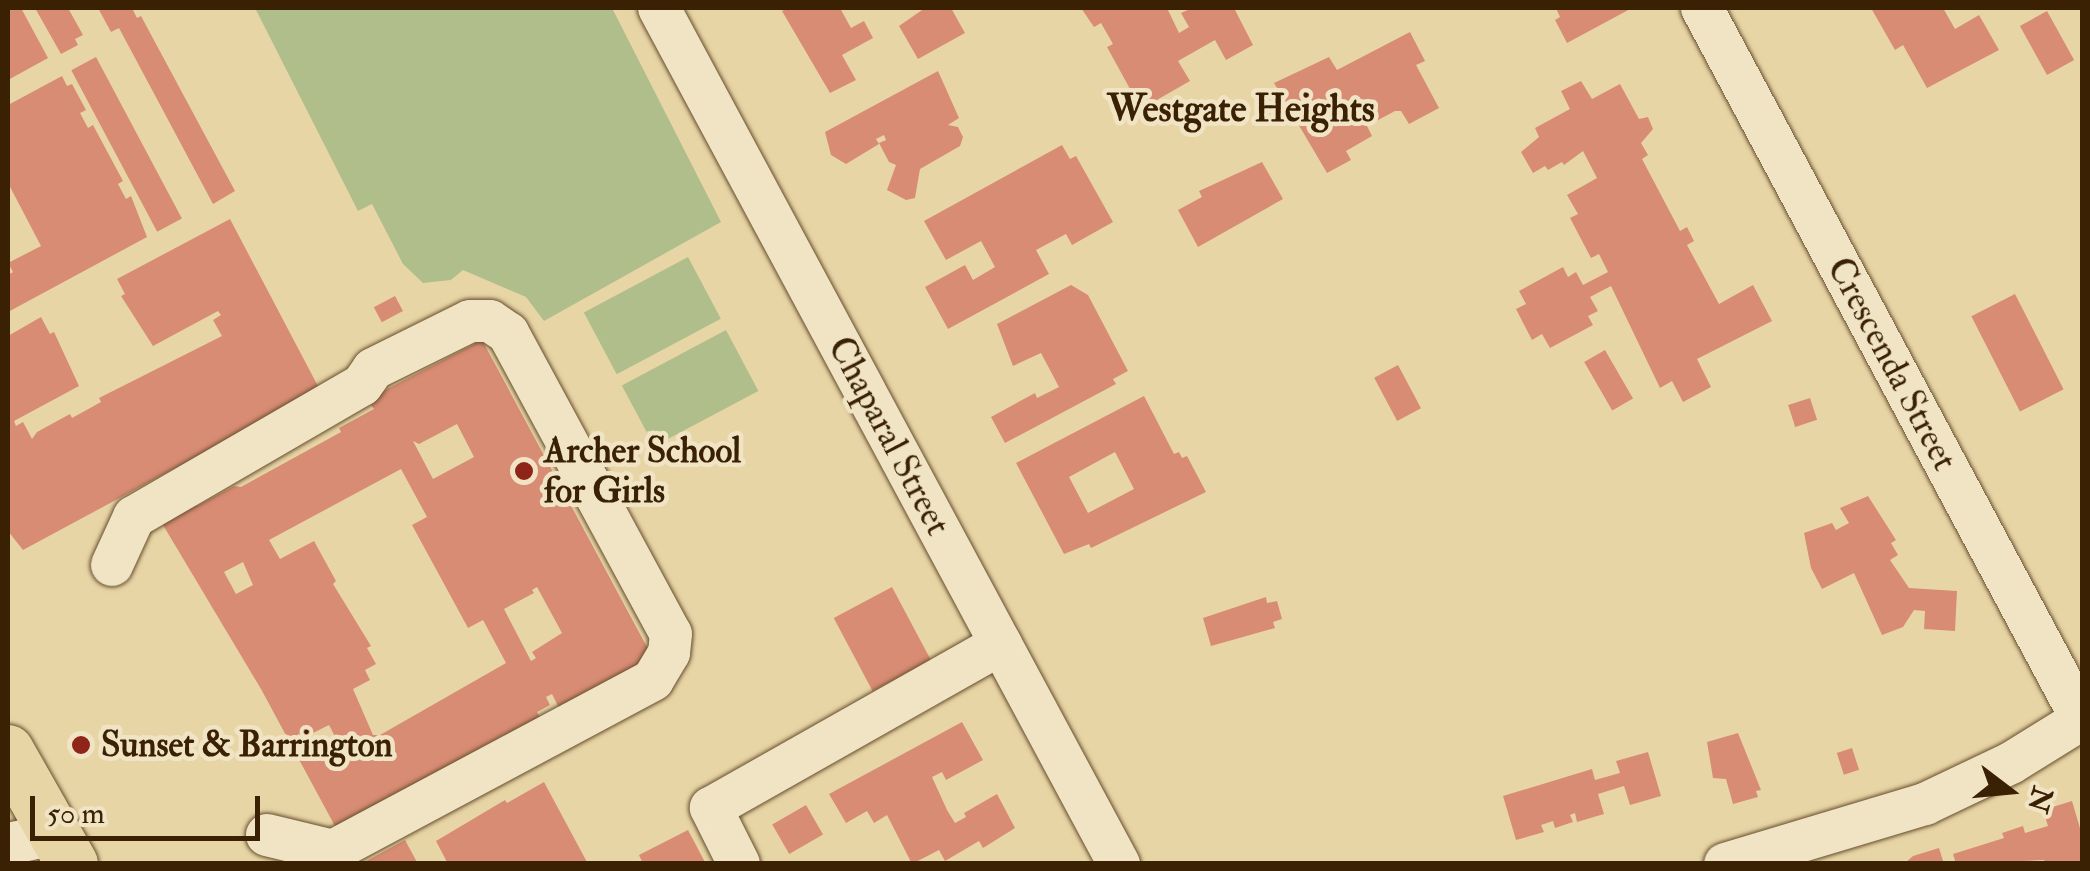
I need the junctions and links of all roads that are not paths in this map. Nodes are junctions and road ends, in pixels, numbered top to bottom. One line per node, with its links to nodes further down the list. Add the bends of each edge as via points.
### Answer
1 (658, 8): 4 (street, Chaparal Street)
2 (1702, 8): 5 (street, Crescenda Street)
3 (112, 565): 7 (street, via 134,517 362,385 374,368 470,321 490,321 508,333 671,634 669,653 653,680 333,851)
4 (1002, 644): 9 (street, via 712,808); 10 (street, Chaparal Street)
5 (2082, 719): 11 (street, via 1925,804)
6 (8, 751): 8 (main road)
7 (267, 835)
8 (45, 847)
9 (739, 864)
10 (1120, 864)
11 (1725, 864)

